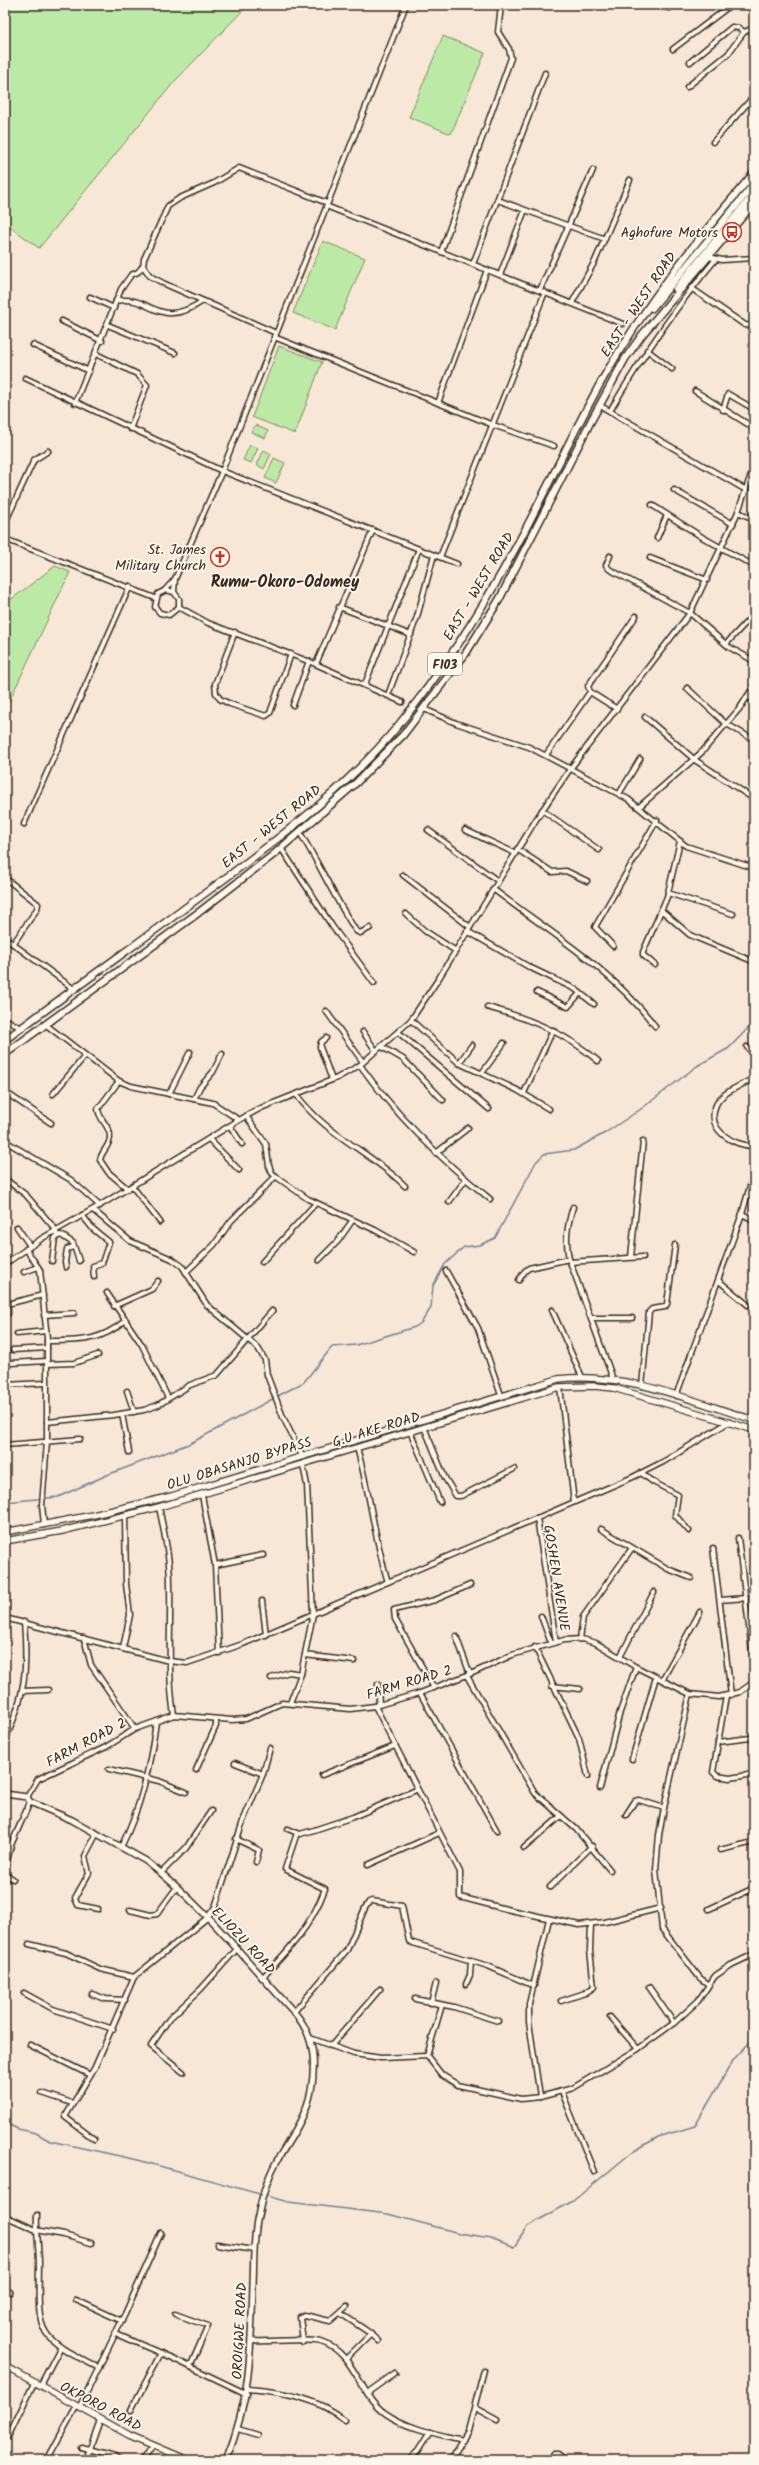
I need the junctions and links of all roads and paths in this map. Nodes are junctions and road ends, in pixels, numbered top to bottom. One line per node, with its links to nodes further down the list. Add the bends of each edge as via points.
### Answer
1 (406, 5): 21 (street)
2 (501, 5): 25 (street, via 498,32 509,49 511,58)
3 (657, 5): 5 (street)
4 (731, 5): 8 (street)
5 (669, 8)
6 (754, 28): 7 (street)
7 (744, 32): 9 (street, via 732,27); 11 (street, via 728,54)
8 (673, 49)
9 (690, 62)
10 (545, 73): 19 (street)
11 (688, 87)
12 (754, 96): 13 (street)
13 (713, 142)
14 (593, 170): 23 (street)
15 (754, 173): 46 (main road, EAST - WEST ROAD / F103, via 690,248)
16 (630, 180): 24 (street)
17 (754, 184): 32 (main road)
18 (754, 194): 32 (main road)
19 (498, 200): 22 (street); 29 (street)
20 (754, 203): 26 (main road, EAST - WEST ROAD / F103)
21 (327, 205): 25 (street); 30 (street, via 236,169 168,206); 47 (street)
22 (525, 210): 23 (street); 33 (street)
23 (569, 225): 24 (street); 35 (street)
24 (605, 239): 40 (street)
25 (441, 252): 29 (street)
26 (709, 257): 28 (street); 48 (main road, EAST - WEST ROAD / F103)
27 (754, 258): 28 (street)
28 (716, 259): 34 (street)
29 (473, 264): 31 (street)
30 (143, 266): 38 (street, via 131,275); 39 (street, via 150,276)
31 (487, 270): 33 (street); 59 (street)
32 (685, 272): 46 (main road); 48 (main road)
33 (500, 275): 35 (street)
34 (691, 288): 45 (street, via 745,325); 51 (street)
35 (540, 290): 36 (street)
36 (545, 292): 40 (street); 64 (street)
37 (90, 297): 41 (street)
38 (116, 301): 39 (street, via 128,298 163,313 177,314); 41 (street)
39 (203, 301): 47 (street)
40 (572, 303): 43 (street)
41 (114, 308): 44 (street)
42 (62, 321): 49 (street)
43 (623, 324)
44 (108, 325): 49 (street); 52 (street)
45 (754, 326)
46 (635, 328): 82 (main road, EAST - WEST ROAD / F103, via 604,377)
47 (275, 335): 59 (street); 70 (street)
48 (642, 335): 60 (main road, EAST - WEST ROAD / F103)
49 (102, 341): 53 (street)
50 (33, 345): 55 (street)
51 (647, 350): 54 (street); 63 (street)
52 (175, 353)
53 (96, 354): 55 (street); 66 (street, via 137,374 147,385)
54 (672, 369)
55 (89, 371): 58 (street)
56 (25, 378): 58 (street)
57 (695, 391): 62 (street)
58 (75, 403): 66 (street)
59 (438, 403): 64 (street)
60 (599, 405): 63 (street); 85 (main road, EAST - WEST ROAD / F103)
61 (754, 409): 62 (street, via 728,394)
62 (723, 410): 65 (street)
63 (610, 411): 72 (street)
64 (493, 425): 67 (street); 88 (street)
65 (754, 428)
66 (130, 429): 70 (street)
67 (554, 446)
68 (48, 451): 77 (street, via 34,460)
69 (754, 466): 72 (street)
70 (222, 471): 79 (street); 92 (street)
71 (674, 490): 78 (street)
72 (746, 490): 74 (street)
73 (652, 505): 75 (street)
74 (738, 512): 76 (street); 78 (street)
75 (667, 515): 80 (street); 84 (street)
76 (754, 519)
77 (5, 523)
78 (733, 524): 84 (street)
79 (372, 530): 83 (street); 98 (street)
80 (657, 538)
81 (5, 539): 94 (street)
82 (516, 547): 85 (main road); 161 (main road, EAST - WEST ROAD / F103, via 457,647 396,728 366,761 322,802 267,847)
83 (419, 549): 86 (street); 103 (street)
84 (722, 549): 91 (street); 93 (street)
85 (525, 551): 120 (main road, EAST - WEST ROAD / F103, via 483,627)
86 (434, 555): 88 (street); 105 (street, via 428,584)
87 (610, 556): 100 (street, via 606,565 609,569)
88 (440, 557): 90 (street)
89 (650, 558): 93 (street)
90 (457, 564)
91 (754, 566)
92 (175, 579): 95 (street); 96 (street)
93 (707, 580): 100 (street)
94 (130, 586): 97 (street); 134 (street)
95 (165, 590): 96 (street); 97 (street)
96 (174, 592): 99 (street, via 179,599)
97 (155, 598): 99 (street, via 157,610 164,615 173,614)
98 (339, 607): 103 (street); 110 (street)
99 (179, 608): 104 (street)
100 (690, 613): 106 (street); 121 (street)
101 (754, 614): 106 (street)
102 (636, 616): 114 (street, via 590,681)
103 (388, 626): 105 (street); 111 (street)
104 (235, 632): 107 (street); 107 (street, via 215,684 220,699 230,704 266,716 270,713)
105 (410, 635): 115 (street)
106 (726, 644): 109 (street)
107 (291, 654): 108 (street)
108 (309, 661): 110 (street); 119 (street)
109 (754, 661)
110 (316, 664): 111 (street)
111 (365, 684): 115 (street)
112 (754, 686): 116 (street)
113 (687, 688): 123 (street)
114 (590, 692): 121 (street); 125 (street)
115 (388, 695): 118 (street)
116 (747, 698): 117 (street); 123 (street)
117 (754, 700)
118 (402, 702)
119 (293, 705)
120 (424, 709): 125 (street, via 456,723 517,741); 137 (main road, EAST - WEST ROAD / F103, via 377,763)
121 (617, 709): 128 (street)
122 (645, 717): 127 (street)
123 (725, 723): 124 (street); 127 (street)
124 (754, 740)
125 (546, 755): 128 (street)
126 (640, 759): 129 (street)
127 (695, 760): 130 (street); 131 (street)
128 (570, 769): 129 (street); 132 (street)
129 (619, 794): 131 (street)
130 (754, 799)
131 (640, 807): 133 (street)
132 (542, 810): 140 (street); 141 (street)
133 (657, 820): 138 (street); 156 (street, via 595,927)
134 (24, 824)
135 (428, 830): 145 (street)
136 (465, 830): 141 (street)
137 (300, 833): 139 (main road, EAST - WEST ROAD / F103); 152 (street, via 312,851 337,902 356,931)
138 (680, 841): 142 (street, via 686,846); 148 (street)
139 (281, 848): 160 (street, via 332,926); 169 (main road, EAST - WEST ROAD / F103, via 198,914)
140 (599, 850)
141 (516, 851): 145 (street); 146 (street, via 552,872 566,872)
142 (754, 868)
143 (403, 875): 153 (street)
144 (5, 878): 155 (street, via 38,904)
145 (498, 881): 147 (street)
146 (588, 881)
147 (493, 889): 153 (street); 170 (street, via 600,969 638,1004)
148 (668, 893): 149 (street); 151 (street)
149 (661, 910): 158 (street, via 690,935); 159 (street, via 643,952 643,955)
150 (406, 914): 157 (street, via 420,927)
151 (733, 914)
152 (370, 928)
153 (469, 929): 157 (street); 163 (street, via 529,967)
154 (5, 938): 155 (street)
155 (13, 944): 161 (street)
156 (613, 946)
157 (456, 951): 168 (street)
158 (750, 960)
159 (655, 965)
160 (374, 983)
161 (74, 988): 171 (main road, EAST - WEST ROAD / F103)
162 (537, 992): 163 (street, via 568,1007)
163 (580, 993): 164 (street)
164 (594, 1004)
165 (487, 1007): 172 (street)
166 (326, 1011): 189 (street)
167 (5, 1019): 171 (street)
168 (411, 1020): 174 (street); 188 (street)
169 (45, 1024): 183 (main road, EAST - WEST ROAD / F103); 186 (street)
170 (655, 1026)
171 (21, 1028): 176 (main road, EAST - WEST ROAD / F103)
172 (553, 1030): 187 (street, via 575,1042); 195 (street)
173 (363, 1032): 181 (street)
174 (398, 1032): 179 (street); 201 (street)
175 (326, 1038): 192 (street, via 320,1046)
176 (5, 1040)
177 (504, 1043): 190 (street)
178 (472, 1045): 188 (street)
179 (382, 1047): 181 (street); 200 (street, via 402,1059)
180 (747, 1047): 185 (street)
181 (376, 1051): 189 (street)
182 (190, 1052): 197 (street)
183 (5, 1054)
184 (222, 1054): 199 (street)
185 (754, 1054)
186 (85, 1056): 193 (street); 196 (street)
187 (598, 1061)
188 (459, 1063): 190 (street)
189 (361, 1064): 192 (street); 213 (street, via 390,1106)
190 (482, 1073): 195 (street)
191 (754, 1078): 212 (street, via 722,1096 716,1104 714,1114 725,1138 744,1146)
192 (332, 1080): 198 (street)
193 (119, 1081): 197 (street); 221 (street, via 98,1109 99,1117 110,1132 110,1139 100,1160 108,1172)
194 (5, 1092): 205 (street)
195 (524, 1093): 202 (street)
196 (53, 1094)
197 (169, 1094): 199 (street)
198 (296, 1094): 203 (street); 220 (street, via 314,1116 381,1164)
199 (194, 1099): 204 (street, via 218,1105)
200 (443, 1100)
201 (489, 1109)
202 (549, 1109)
203 (246, 1116): 204 (street); 216 (street, via 266,1144 269,1166)
204 (239, 1120): 206 (street)
205 (51, 1123)
206 (230, 1126): 208 (street); 211 (street)
207 (468, 1128): 213 (street)
208 (209, 1139): 214 (street); 219 (street)
209 (5, 1141): 225 (street, via 71,1180)
210 (643, 1141): 240 (street)
211 (242, 1144)
212 (754, 1146)
213 (436, 1153): 218 (street)
214 (239, 1170)
215 (754, 1172): 228 (street)
216 (276, 1176): 224 (street); 252 (street, via 231,1221 214,1245)
217 (5, 1179): 234 (street, via 26,1195)
218 (466, 1179): 222 (street); 223 (street)
219 (132, 1186): 221 (street); 232 (street)
220 (405, 1186)
221 (128, 1189): 225 (street)
222 (490, 1199)
223 (449, 1202)
224 (316, 1203): 231 (street); 246 (street)
225 (100, 1206): 227 (street)
226 (573, 1207): 245 (street, via 566,1242)
227 (92, 1210): 229 (street); 252 (street, via 130,1241 172,1259)
228 (742, 1214): 230 (street); 256 (street)
229 (82, 1216): 234 (street); 253 (street, via 109,1242 102,1263 93,1266)
230 (754, 1220)
231 (352, 1221): 239 (street); 242 (street, via 338,1241)
232 (160, 1222)
233 (17, 1227): 237 (street)
234 (55, 1230): 235 (street); 237 (street)
235 (58, 1236): 238 (street, via 61,1235 72,1243); 243 (street, via 54,1238)
236 (675, 1245): 284 (street, via 667,1304 649,1312)
237 (28, 1247): 247 (street); 248 (street)
238 (73, 1247): 244 (street); 249 (street, via 67,1249)
239 (414, 1252)
240 (630, 1257): 241 (street); 245 (street)
241 (642, 1257)
242 (319, 1260)
243 (52, 1261)
244 (79, 1261)
245 (570, 1261): 254 (street, via 529,1268); 268 (street)
246 (262, 1262)
247 (5, 1264)
248 (38, 1267): 251 (street); 258 (street)
249 (66, 1267)
250 (446, 1271): 287 (street, via 478,1328)
251 (24, 1272)
252 (186, 1272): 273 (street, via 207,1305)
253 (94, 1277)
254 (519, 1280)
255 (158, 1281): 262 (street, via 152,1289)
256 (719, 1281): 261 (street); 288 (street)
257 (107, 1293): 262 (street)
258 (43, 1295): 260 (street); 267 (street)
259 (5, 1298): 260 (street)
260 (7, 1304): 265 (street)
261 (748, 1305)
262 (114, 1306): 270 (street)
263 (552, 1310): 280 (street)
264 (272, 1311): 273 (street)
265 (8, 1313)
266 (74, 1313): 267 (street)
267 (44, 1315): 271 (street)
268 (592, 1318): 269 (street); 281 (street)
269 (632, 1318)
270 (126, 1320): 274 (street, via 114,1330 91,1340); 289 (street, via 149,1356)
271 (46, 1331): 272 (street); 274 (street)
272 (17, 1334)
273 (246, 1339): 289 (street, via 216,1375 190,1385); 303 (street, via 258,1348 277,1401)
274 (47, 1341): 275 (street)
275 (47, 1348): 276 (street); 279 (street)
276 (13, 1350)
277 (98, 1355): 279 (street, via 74,1363)
278 (12, 1363): 279 (street)
279 (47, 1363): 282 (street)
280 (582, 1377): 281 (main road, OLU OBASANJO BYPASS); 287 (main road, OLU OBASANJO BYPASS, via 544,1382)
281 (612, 1379): 284 (main road, OLU OBASANJO BYPASS)
282 (46, 1383): 283 (street); 293 (street)
283 (5, 1385)
284 (642, 1386): 288 (main road, OLU OBASANJO BYPASS)
285 (560, 1387): 294 (main road, G.U AKE ROAD, via 614,1388); 295 (main road, G.U AKE ROAD); 309 (street)
286 (128, 1391): 290 (street)
287 (501, 1395): 303 (main road, OLU OBASANJO BYPASS)
288 (676, 1396): 292 (main road, OLU OBASANJO BYPASS)
289 (168, 1398): 290 (street, via 158,1405)
290 (134, 1412): 291 (street)
291 (122, 1414): 293 (street); 302 (street)
292 (754, 1420)
293 (47, 1422): 299 (street)
294 (729, 1422): 296 (main road, G.U AKE ROAD); 306 (street, via 683,1451)
295 (424, 1427): 297 (main road, G.U AKE ROAD); 305 (street, via 445,1478 456,1496 461,1496)
296 (754, 1430)
297 (410, 1431): 301 (main road, G.U AKE ROAD); 308 (street)
298 (80, 1439): 299 (street)
299 (47, 1442): 300 (street); 313 (street, via 42,1486)
300 (5, 1445)
301 (357, 1448): 304 (main road, G.U AKE ROAD); 324 (street, via 371,1503 376,1543)
302 (129, 1452)
303 (302, 1456): 313 (main road, OLU OBASANJO BYPASS, via 157,1500)
304 (302, 1464): 307 (main road, G.U AKE ROAD); 331 (street, via 307,1485)
305 (514, 1469)
306 (641, 1473): 309 (street); 315 (street, via 678,1495 675,1515)
307 (202, 1495): 310 (main road, G.U AKE ROAD); 322 (street)
308 (440, 1502)
309 (574, 1502): 312 (street)
310 (159, 1507): 311 (main road, G.U AKE ROAD); 345 (street, via 170,1582)
311 (125, 1516): 318 (main road, G.U AKE ROAD); 341 (street, via 126,1584 130,1615)
312 (537, 1518): 324 (street); 339 (street, GOSHEN AVENUE)
313 (44, 1525): 316 (main road, OLU OBASANJO BYPASS)
314 (601, 1529): 319 (street)
315 (689, 1531)
316 (5, 1532)
317 (738, 1538): 327 (street)
318 (5, 1541)
319 (632, 1548): 323 (street); 338 (street, via 582,1616)
320 (714, 1548): 328 (street)
321 (263, 1556): 322 (street)
322 (215, 1565): 342 (street)
323 (691, 1578)
324 (388, 1582): 331 (street, via 363,1595)
325 (470, 1585): 357 (street, via 436,1600 394,1610 395,1619)
326 (654, 1592): 344 (street)
327 (746, 1598): 328 (street); 348 (street)
328 (720, 1600): 363 (street)
329 (262, 1601): 335 (street)
330 (700, 1612): 353 (street)
331 (313, 1614): 335 (street); 343 (street)
332 (541, 1616): 339 (street)
333 (5, 1618): 334 (street)
334 (24, 1622): 337 (street); 360 (street, via 28,1657)
335 (266, 1635): 342 (street)
336 (456, 1636): 350 (street)
337 (84, 1638): 341 (street); 370 (street, via 91,1665)
338 (580, 1639): 339 (street, FARM ROAD 2); 344 (street, FARM ROAD 2, via 596,1643)
339 (554, 1642): 340 (street, FARM ROAD 2)
340 (535, 1647): 350 (street, FARM ROAD 2); 356 (street)
341 (123, 1648): 345 (street)
342 (219, 1653): 345 (street, via 187,1663)
343 (305, 1655): 346 (street); 349 (street)
344 (620, 1657): 347 (street, FARM ROAD 2)
345 (169, 1661): 367 (street, via 169,1684)
346 (354, 1661)
347 (636, 1667): 351 (street, FARM ROAD 2); 385 (street, via 620,1712)
348 (754, 1667)
349 (301, 1674): 352 (street, via 289,1672); 365 (street)
350 (468, 1675): 357 (street, FARM ROAD 2); 395 (street, via 535,1793)
351 (656, 1677): 353 (street, FARM ROAD 2); 376 (street)
352 (271, 1678)
353 (662, 1680): 362 (street, FARM ROAD 2)
354 (754, 1682): 363 (street, FARM ROAD 2)
355 (378, 1684): 366 (street)
356 (552, 1686): 358 (street); 383 (street, via 581,1743)
357 (434, 1688): 361 (street, FARM ROAD 2)
358 (580, 1689)
359 (48, 1690): 360 (street)
360 (22, 1691): 372 (street)
361 (420, 1693): 366 (street, FARM ROAD 2); 397 (street)
362 (690, 1694): 364 (street, FARM ROAD 2); 390 (street)
363 (731, 1695): 364 (street, FARM ROAD 2)
364 (726, 1696): 373 (street)
365 (290, 1703): 366 (street, FARM ROAD 2, via 334,1709); 368 (street, FARM ROAD 2, via 282,1703 246,1719)
366 (377, 1705): 374 (street)
367 (174, 1715): 368 (street, FARM ROAD 2); 369 (street, FARM ROAD 2)
368 (216, 1720): 379 (street, via 216,1726)
369 (156, 1722): 370 (street, FARM ROAD 2); 384 (street)
370 (135, 1729): 389 (street, FARM ROAD 2, via 106,1747 38,1779)
371 (750, 1738): 373 (street)
372 (5, 1740)
373 (718, 1742): 381 (street, via 714,1774 730,1778)
374 (395, 1746): 382 (street); 386 (street)
375 (270, 1748): 380 (street)
376 (632, 1759)
377 (235, 1763): 380 (street)
378 (109, 1768): 384 (street)
379 (196, 1770)
380 (264, 1774): 401 (street)
381 (754, 1774)
382 (322, 1775)
383 (588, 1776)
384 (146, 1778): 387 (street); 404 (street, via 137,1813)
385 (600, 1788)
386 (416, 1790): 399 (street, via 353,1817); 400 (street)
387 (186, 1792)
388 (5, 1794): 389 (street, ELIOZU ROAD)
389 (29, 1800): 398 (street, ELIOZU ROAD); 409 (street, FARM ROAD 2, via 11,1845)
390 (664, 1808): 394 (street, via 639,1800 635,1801); 417 (street, via 658,1835 656,1869)
391 (753, 1809): 393 (street)
392 (211, 1811): 411 (street, via 186,1848)
393 (754, 1814)
394 (626, 1815)
395 (561, 1816): 403 (street); 405 (street)
396 (288, 1829): 399 (street)
397 (497, 1831)
398 (97, 1833): 404 (street, ELIOZU ROAD); 418 (street, via 85,1856 88,1873 75,1898 78,1905)
399 (297, 1833): 429 (street, via 284,1866 325,1889 300,1936)
400 (439, 1833): 408 (street); 422 (street, via 460,1872 460,1897)
401 (236, 1840): 407 (street, via 259,1850); 421 (street, via 220,1894)
402 (754, 1842): 406 (street)
403 (592, 1846): 410 (street); 415 (street)
404 (121, 1847): 411 (street, ELIOZU ROAD)
405 (524, 1848)
406 (720, 1850)
407 (256, 1862)
408 (368, 1865)
409 (5, 1870)
410 (610, 1870)
411 (161, 1873): 414 (street, ELIOZU ROAD)
412 (5, 1874): 413 (street)
413 (12, 1879)
414 (177, 1887): 420 (street, via 157,1914); 421 (street, ELIOZU ROAD)
415 (550, 1887)
416 (754, 1888): 419 (street)
417 (661, 1908): 423 (street); 432 (street, via 662,1929 700,1978)
418 (98, 1909)
419 (709, 1909)
420 (130, 1910)
421 (207, 1918): 425 (street, ELIOZU ROAD); 428 (street)
422 (549, 1919): 423 (street, via 579,1925); 433 (street)
423 (591, 1924): 440 (street, via 590,1950 594,1987 585,1993)
424 (29, 1944): 428 (street, via 66,1953 100,1969)
425 (236, 1950): 429 (street, ELIOZU ROAD); 453 (street, via 201,1989 169,2019 151,2046)
426 (754, 1954): 432 (street, via 731,1965)
427 (471, 1960): 431 (street, via 470,1975); 433 (street); 443 (street, via 409,1941 402,1906 372,1901 365,1908 346,1950 336,1965)
428 (134, 1977): 439 (street)
429 (262, 1978): 443 (street, ELIOZU ROAD)
430 (436, 1983): 441 (street)
431 (466, 1984)
432 (708, 1984): 446 (street, via 698,2001)
433 (534, 1986): 457 (street, via 529,2004 529,2022)
434 (649, 1987): 446 (street)
435 (380, 1989): 450 (street)
436 (24, 1994): 447 (street, via 53,2009)
437 (92, 1994): 439 (street, via 106,1999)
438 (415, 1999): 441 (street)
439 (125, 2000): 447 (street)
440 (561, 2001)
441 (431, 2002): 442 (street)
442 (442, 2005): 445 (street); 452 (street)
443 (294, 2012): 448 (street, ELIOZU ROAD, via 304,2024)
444 (610, 2017): 451 (street)
445 (498, 2021)
446 (674, 2023): 451 (street)
447 (113, 2029): 454 (street)
448 (310, 2038): 450 (street); 461 (street, ELIOZU ROAD, via 313,2066 309,2102 298,2127 270,2174)
449 (30, 2045): 454 (street)
450 (332, 2046): 452 (street, via 354,2054 381,2058)
451 (638, 2049): 455 (street)
452 (427, 2056): 457 (street, via 442,2075 458,2085 521,2099)
453 (183, 2072)
454 (90, 2075): 458 (street)
455 (562, 2092): 457 (street); 460 (street)
456 (42, 2093): 458 (street)
457 (540, 2097)
458 (72, 2103): 459 (street, via 65,2117)
459 (94, 2139)
460 (594, 2172)
461 (261, 2200): 468 (street, OROIGWE ROAD)
462 (38, 2215): 464 (street)
463 (5, 2216): 464 (street)
464 (36, 2230): 466 (street); 481 (street, via 40,2321 46,2333)
465 (161, 2233): 475 (street)
466 (91, 2243)
467 (217, 2244): 468 (street)
468 (254, 2250): 478 (street, OROIGWE ROAD)
469 (5, 2289): 470 (street)
470 (10, 2292)
471 (76, 2300): 475 (street)
472 (347, 2306): 473 (street)
473 (340, 2313): 477 (street); 480 (street, via 330,2322 304,2315 300,2317)
474 (175, 2314): 485 (street, via 208,2326)
475 (122, 2320): 476 (street)
476 (116, 2334): 482 (street); 486 (street)
477 (371, 2334): 479 (street); 483 (street)
478 (251, 2341): 480 (street); 491 (street, OROIGWE ROAD)
479 (378, 2341)
480 (303, 2342): 483 (street, via 322,2342)
481 (60, 2348): 486 (street); 490 (street)
482 (161, 2353): 485 (street); 495 (street)
483 (346, 2359): 492 (street)
484 (5, 2366): 489 (main road, OKPORO ROAD)
485 (190, 2367): 491 (street)
486 (99, 2368): 493 (street)
487 (484, 2370): 494 (street)
488 (395, 2373): 492 (street)
489 (34, 2383): 490 (main road, OKPORO ROAD); 502 (street)
490 (40, 2386): 493 (main road, OKPORO ROAD)
491 (247, 2391): 498 (street, via 286,2392 299,2396 330,2410); 499 (street, OROIGWE ROAD)
492 (367, 2393): 500 (street, via 385,2413)
493 (78, 2407): 496 (main road, OKPORO ROAD); 507 (street)
494 (475, 2408): 497 (street); 503 (street)
495 (131, 2410)
496 (100, 2420): 504 (main road, OKPORO ROAD); 506 (street)
497 (497, 2420)
498 (345, 2422)
499 (238, 2429): 501 (street); 512 (street, OROIGWE ROAD)
500 (430, 2432): 503 (street); 513 (street)
501 (258, 2435)
502 (8, 2436)
503 (463, 2440): 514 (street)
504 (154, 2446): 510 (street); 511 (main road, OKPORO ROAD)
505 (81, 2447): 506 (street)
506 (90, 2450): 508 (street); 509 (street, via 111,2455)
507 (47, 2460)
508 (86, 2460)
509 (119, 2460)
510 (140, 2460)
511 (188, 2460)
512 (226, 2460)
513 (409, 2460)
514 (450, 2460)
515 (548, 2460): 516 (street, via 553,2454 557,2454)
516 (564, 2460)

